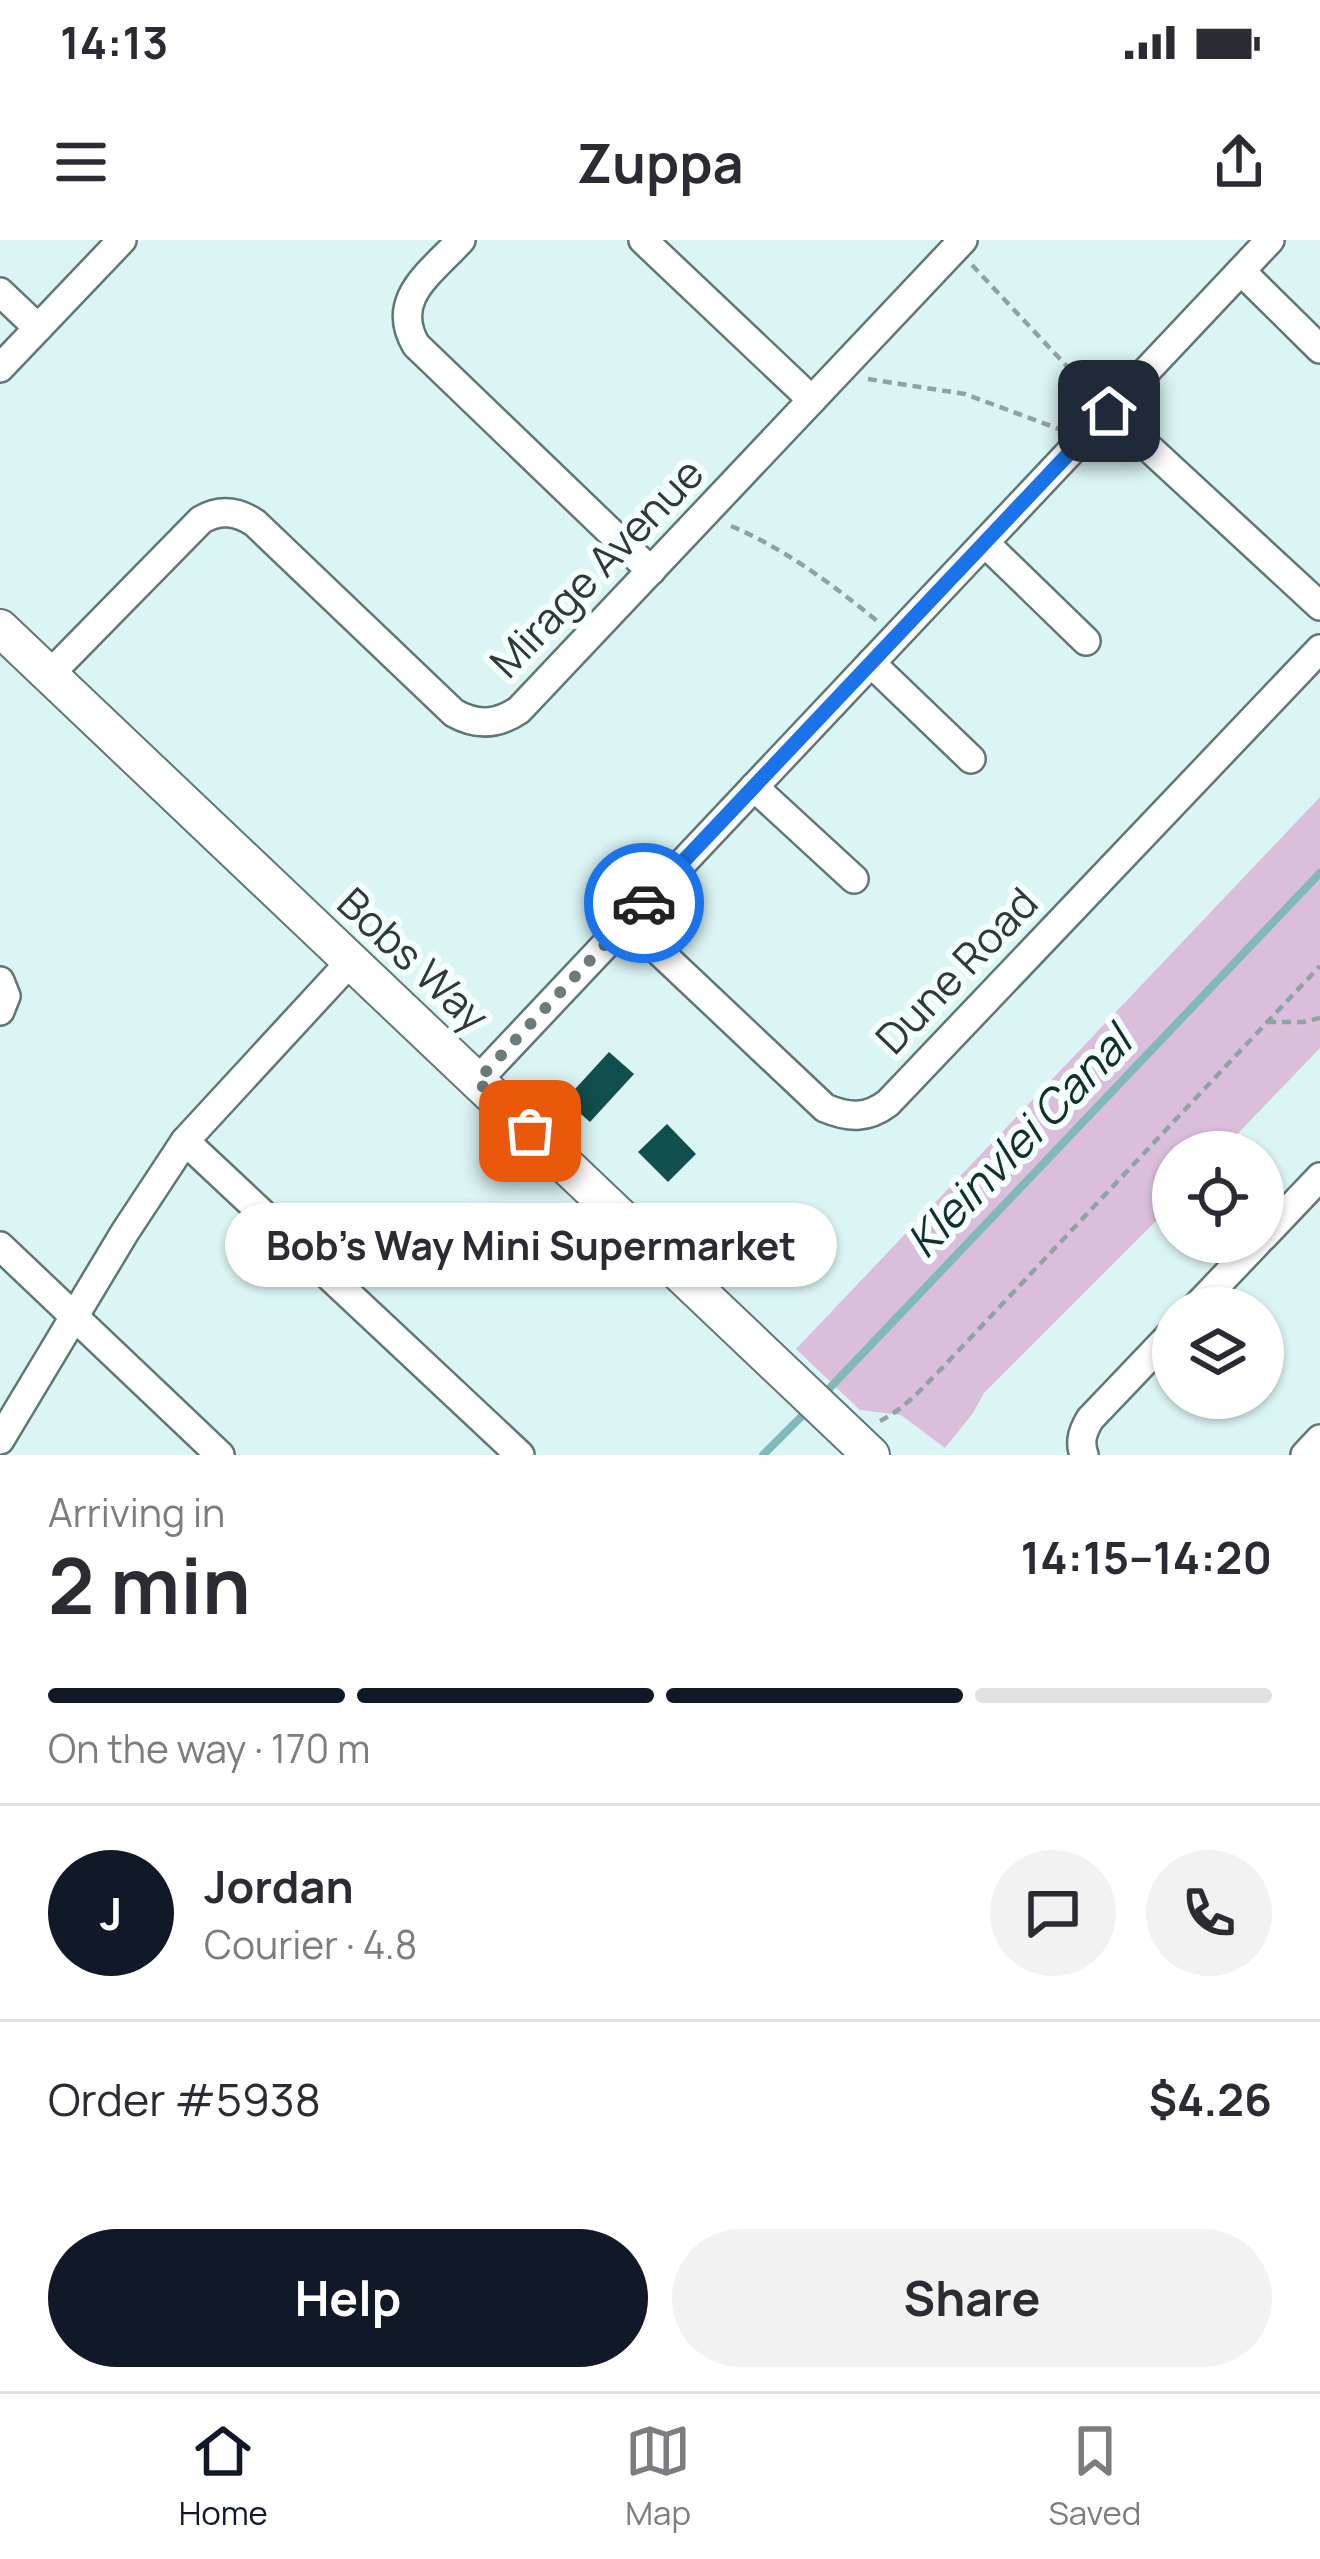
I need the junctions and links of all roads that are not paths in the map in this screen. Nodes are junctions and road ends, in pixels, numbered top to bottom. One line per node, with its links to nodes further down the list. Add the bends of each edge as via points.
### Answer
1 (122, 240): 8 (street)
2 (461, 240): 14 (street, via 407,305 409,333)
3 (644, 240): 11 (street)
4 (1270, 240): 6 (street)
5 (960, 244): 11 (street, Mirage Avenue)
6 (1241, 271): 9 (street); 12 (street)
7 (0, 292): 8 (street)
8 (38, 328): 10 (street)
9 (1320, 349)
10 (0, 368)
11 (812, 400): 14 (street, Mirage Avenue)
12 (1109, 411): 13 (street); 15 (street)
13 (985, 542): 17 (street); 19 (street)
14 (651, 571): 20 (street, Mirage Avenue, via 519,710 472,722 255,523 223,512 193,527)
15 (1320, 606)
16 (0, 628): 20 (street, Bobs Way)
17 (1086, 640)
18 (1320, 649): 24 (street, Dune Road, via 878,1111 852,1117 825,1108)
19 (871, 663): 21 (street); 22 (street)
20 (49, 675): 25 (street, Bobs Way)
21 (970, 759)
22 (754, 787): 23 (street); 24 (street)
23 (854, 879)
24 (627, 921): 28 (street)
25 (351, 961): 28 (street, Bobs Way); 29 (street)
26 (0, 981): 27 (street)
27 (0, 1011)
28 (477, 1081): 37 (street, Bobs Way, via 836,1423)
29 (185, 1141): 35 (street); 41 (street)
30 (1320, 1177): 31 (street)
31 (1284, 1214)
32 (0, 1246): 35 (street)
33 (1237, 1263): 34 (street)
34 (1215, 1287)
35 (75, 1318): 39 (street); 40 (street)
36 (1152, 1353): 42 (street, via 1090,1419)
37 (876, 1438)
38 (1320, 1439): 43 (street)
39 (0, 1440)
40 (220, 1455)
41 (520, 1455)
42 (1084, 1455)
43 (1305, 1455)

